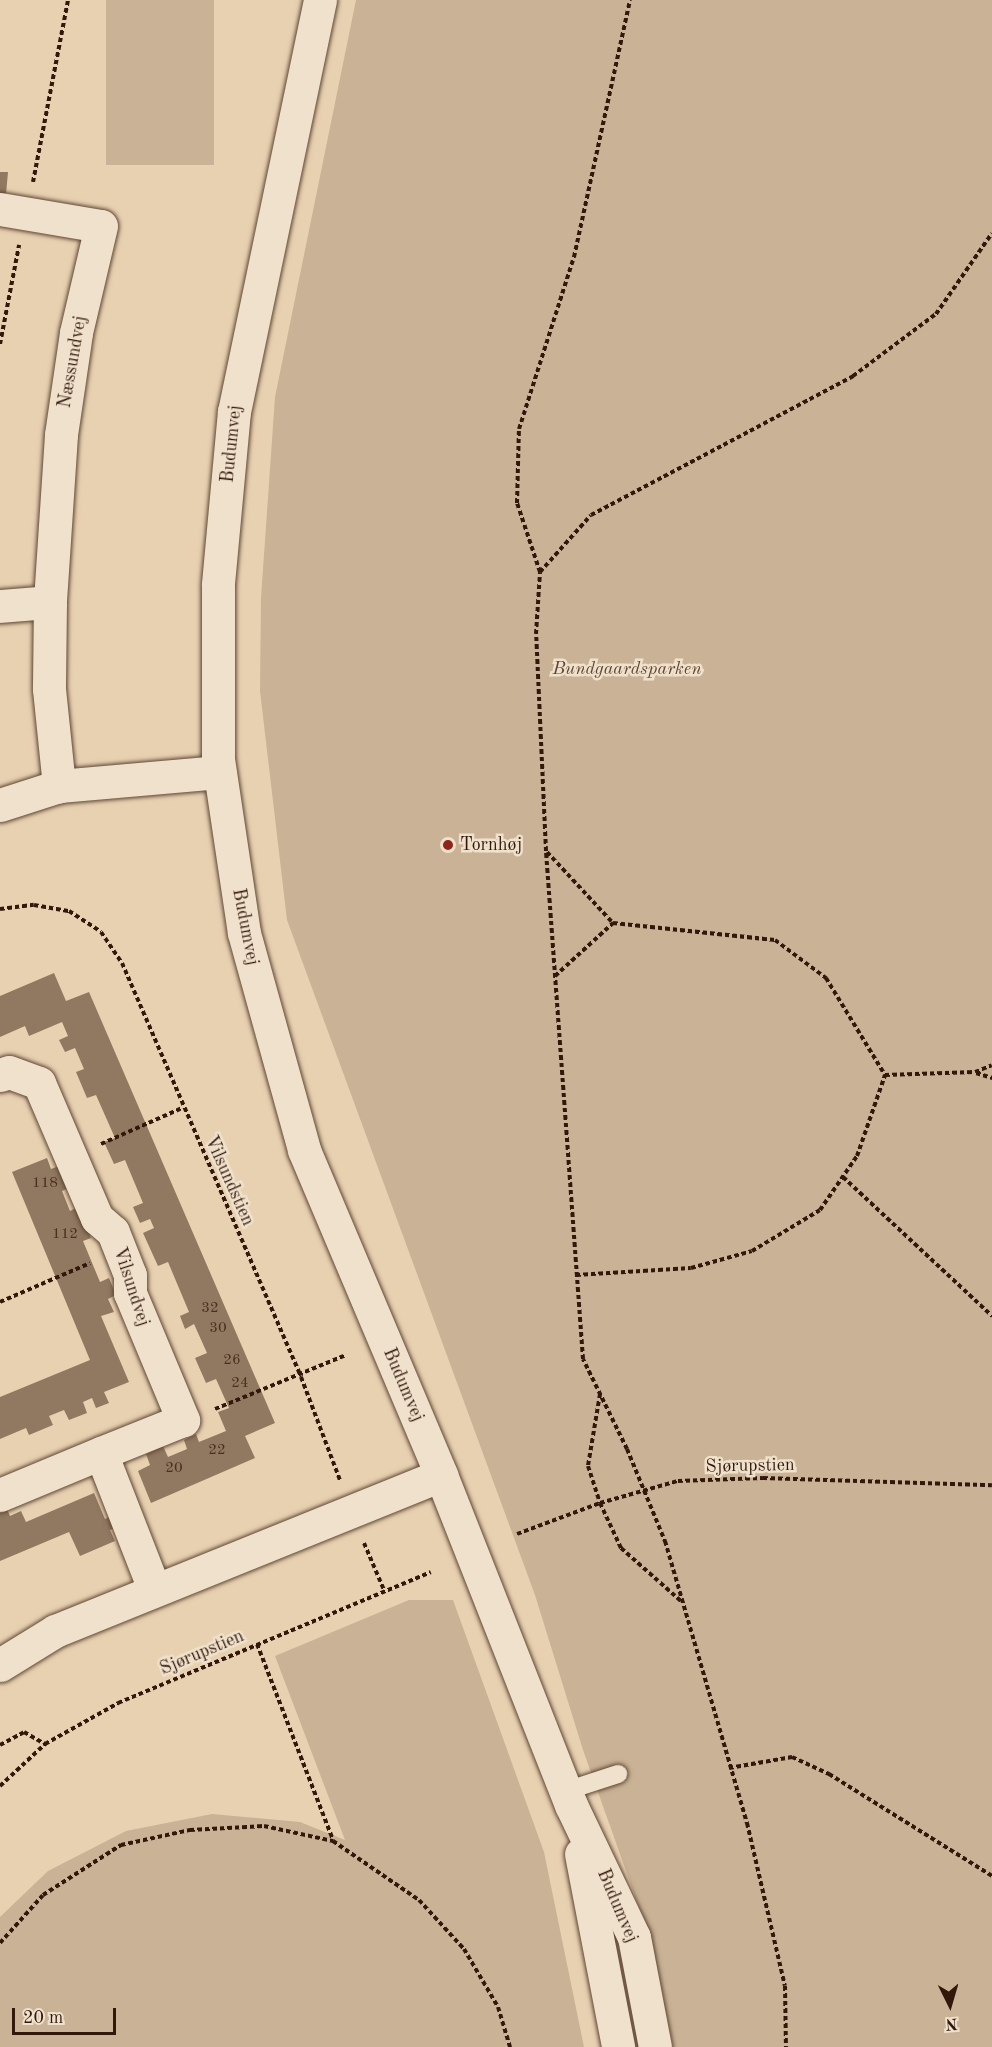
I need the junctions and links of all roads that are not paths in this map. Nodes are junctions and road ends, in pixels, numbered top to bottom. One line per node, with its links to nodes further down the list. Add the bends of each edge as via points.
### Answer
1 (320, 0): 5 (street, Budumvej, via 234,411 218,585)
2 (13, 210): 3 (street, Næssundvej, via 101,226 76,333 61,435)
3 (50, 602): 4 (street); 6 (street, Næssundvej, via 49,689)
4 (0, 606)
5 (219, 772): 6 (street); 10 (street, Budumvej, via 244,933 304,1150)
6 (59, 786): 7 (street)
7 (0, 806)
8 (0, 1076): 9 (street, Vilsundvej, via 9,1072 39,1083 97,1218 113,1232 130,1275 129,1293 183,1420)
9 (101, 1453): 11 (street); 12 (street)
10 (441, 1475): 12 (street); 15 (street, Budumvej)
11 (0, 1495)
12 (154, 1589): 13 (street, via 55,1631)
13 (0, 1665)
14 (618, 1774): 15 (lane)
15 (569, 1798): 16 (street, Budumvej); 17 (street, Budumvej, via 634,1938)
16 (618, 2047)
17 (655, 2047)

